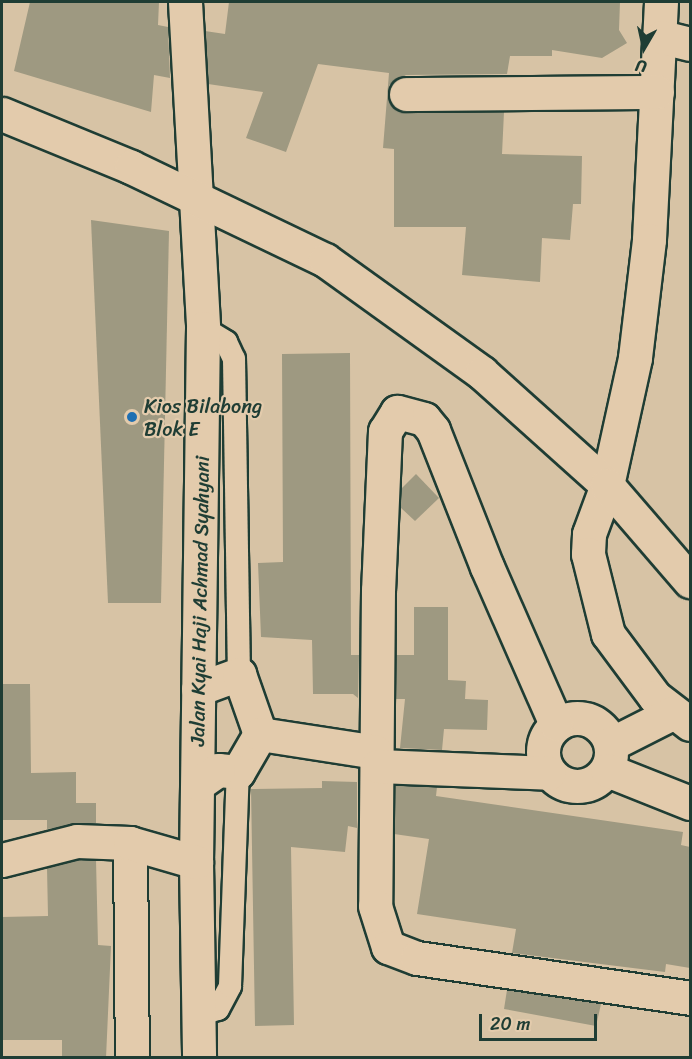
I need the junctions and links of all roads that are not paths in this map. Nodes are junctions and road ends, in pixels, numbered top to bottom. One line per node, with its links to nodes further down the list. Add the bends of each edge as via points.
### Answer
1 (185, 2): 7 (street, Jalan Kyai Haji Achmad Syahyani)
2 (661, 2): 3 (street)
3 (676, 40): 4 (street)
4 (657, 92): 5 (street); 9 (street, via 635,358)
5 (406, 94)
6 (2, 114): 7 (street, via 131,167)
7 (199, 202): 8 (street, Jalan Kyai Haji Achmad Syahyani); 9 (street, via 325,260 482,373)
8 (203, 328): 11 (lane, via 226,342 234,359); 12 (street, Jalan Kyai Haji Achmad Syahyani)
9 (607, 485): 10 (street); 13 (street, via 589,534 588,554 608,634 644,685)
10 (690, 581)
11 (239, 674): 12 (street); 15 (street)
12 (198, 689): 20 (street, Jalan Kyai Haji Achmad Syahyani)
13 (681, 718): 16 (street)
14 (556, 724): 16 (street, via 582,718 604,730); 17 (street, via 487,567 433,430 424,418 397,412 385,431); 19 (street, via 542,747)
15 (260, 734): 17 (street); 18 (street)
16 (609, 757): 19 (street, via 585,786 572,786); 21 (street)
17 (377, 759): 19 (street); 25 (street, via 375,906 388,947 417,958)
18 (238, 772): 20 (street, via 218,770); 26 (lane, via 230,986 218,1009)
19 (549, 773)
20 (198, 784): 24 (street, Jalan Kyai Haji Achmad Syahyani)
21 (690, 803)
22 (130, 843): 23 (street, via 77,841); 24 (street); 27 (street)
23 (2, 860)
24 (196, 862): 26 (street, Jalan Kyai Haji Achmad Syahyani)
25 (690, 998)
26 (199, 1015): 28 (street, Jalan Kyai Haji Achmad Syahyani)
27 (132, 1058)
28 (200, 1058)

